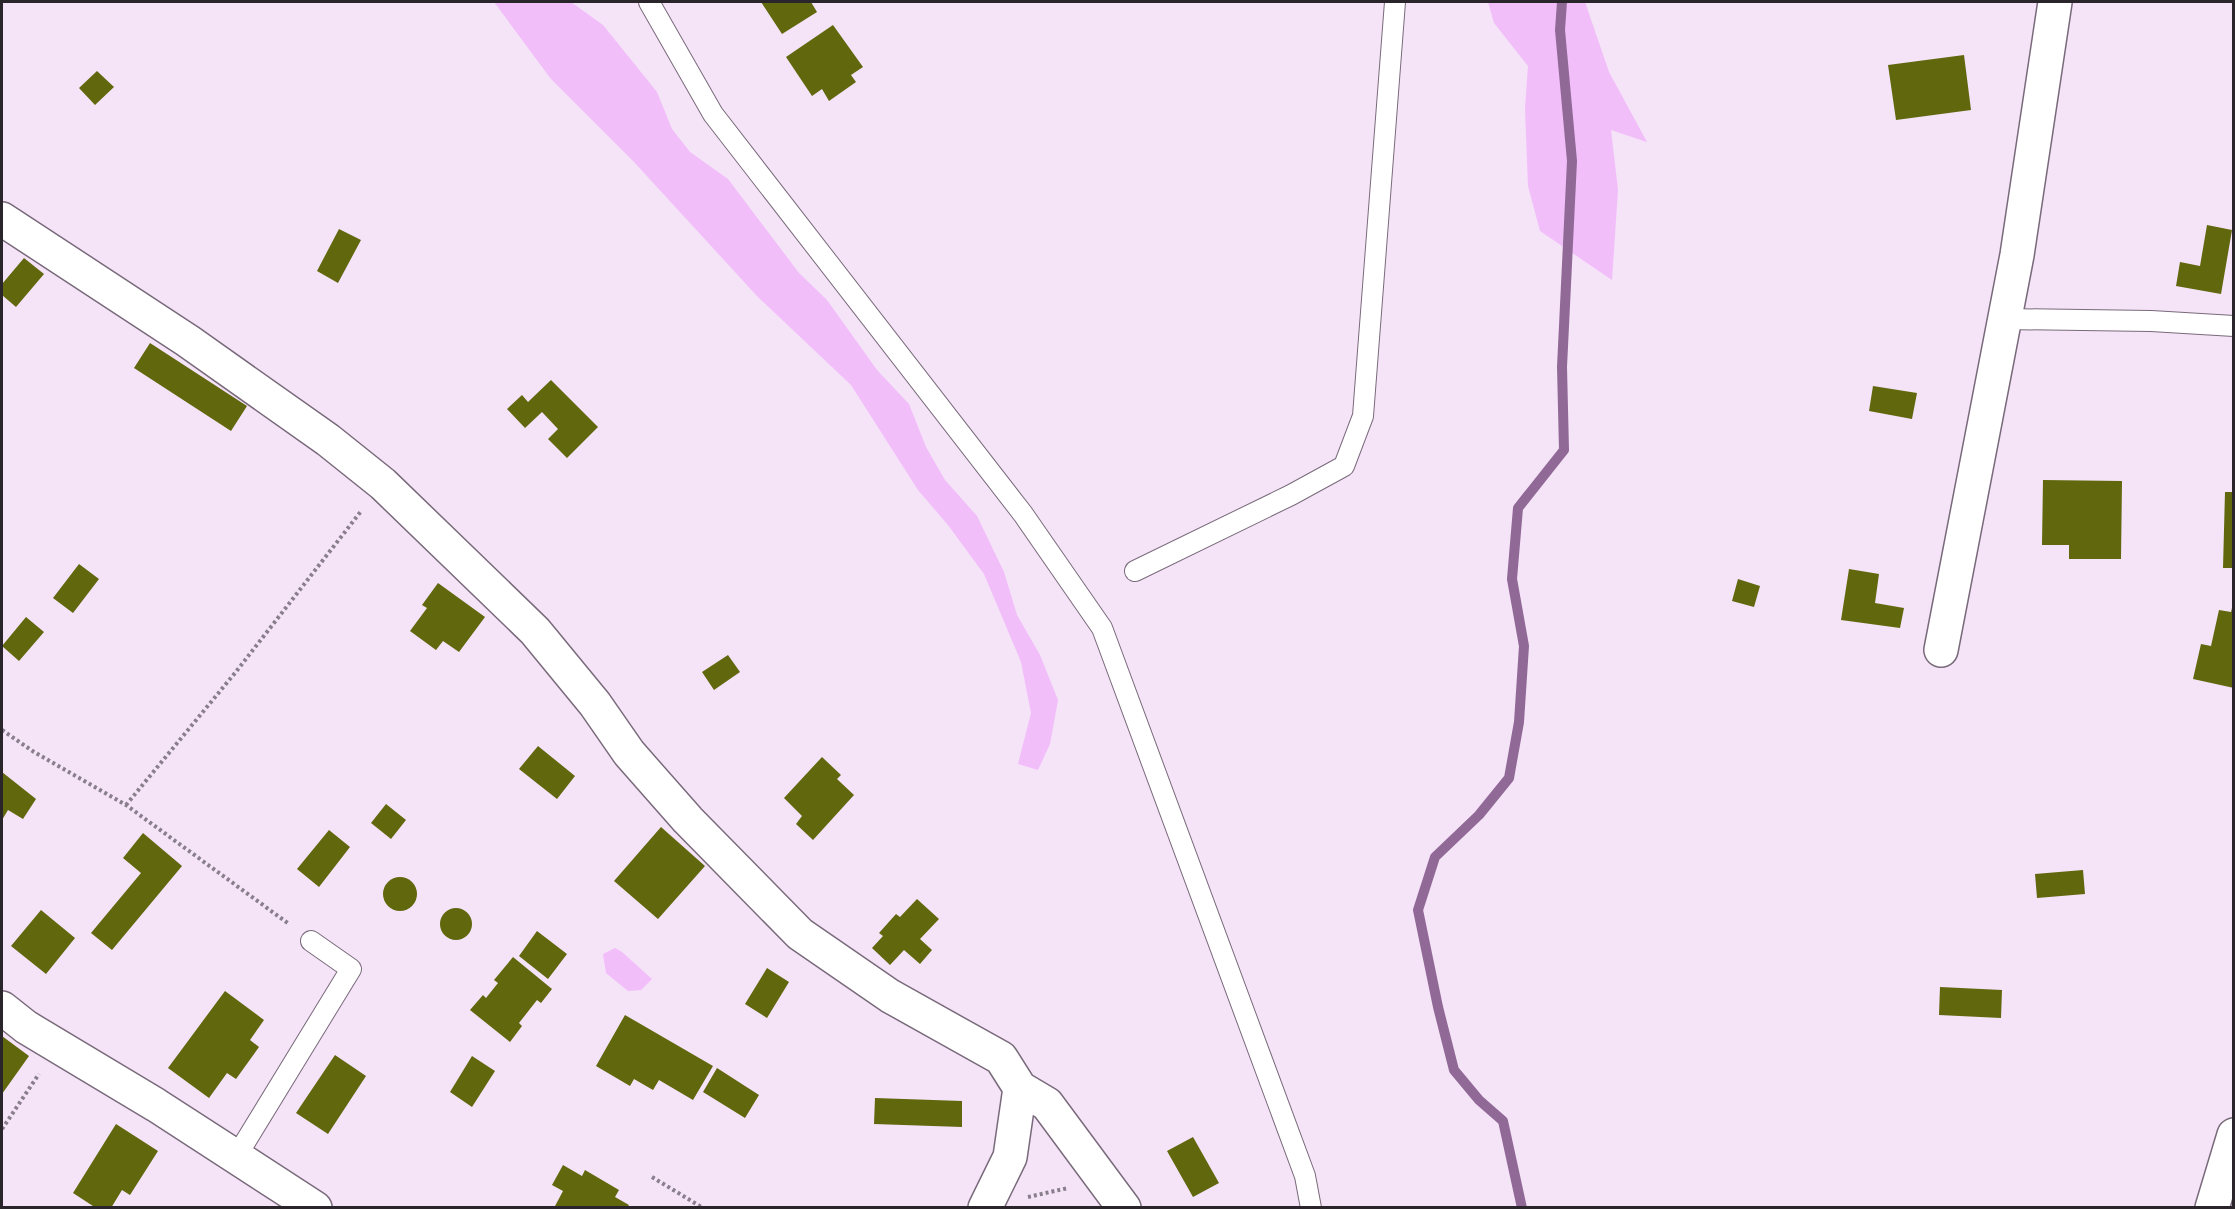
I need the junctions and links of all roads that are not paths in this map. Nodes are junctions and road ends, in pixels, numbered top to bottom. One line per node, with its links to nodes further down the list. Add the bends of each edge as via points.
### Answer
1 (649, 2): 18 (lane, via 713,114 1023,514 1102,628 1305,1176)
2 (1395, 2): 7 (lane, via 1363,416 1344,466)
3 (2055, 2): 5 (street)
4 (2, 219): 11 (street, via 188,341 382,483 535,631 629,753 688,820 800,934 890,996 1001,1058)
5 (2005, 318): 6 (lane); 8 (street)
6 (2234, 326)
7 (1135, 571)
8 (1941, 650)
9 (311, 941): 13 (lane, via 351,969)
10 (2, 1008): 13 (street, via 26,1027)
11 (1020, 1088): 15 (street, via 1010,1157); 17 (street, via 1047,1104)
12 (2234, 1135): 14 (street)
13 (236, 1157): 16 (street)
14 (2220, 1205)
15 (985, 1207)
16 (315, 1208)
17 (1124, 1208)
18 (1311, 1208)

